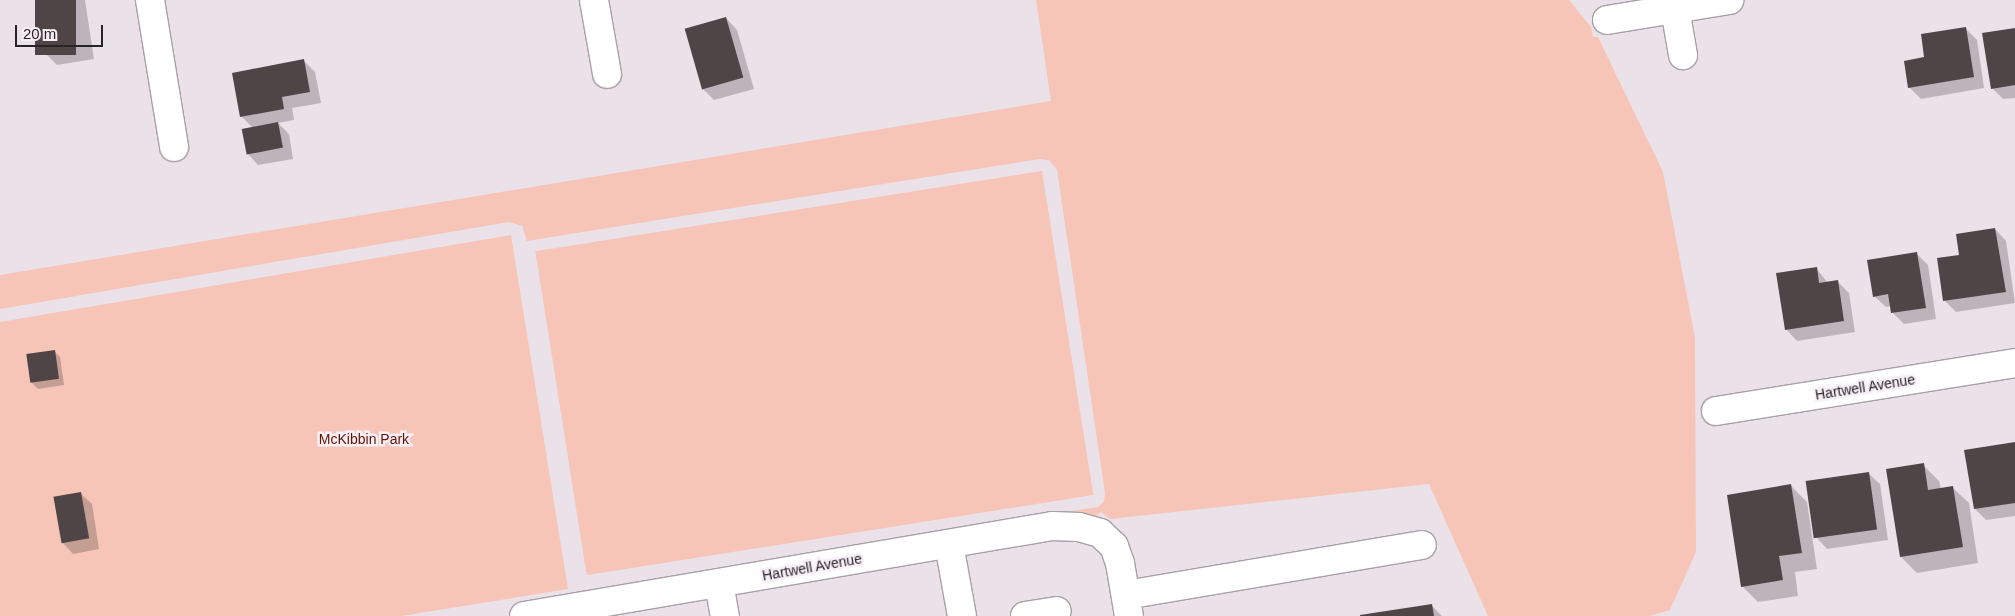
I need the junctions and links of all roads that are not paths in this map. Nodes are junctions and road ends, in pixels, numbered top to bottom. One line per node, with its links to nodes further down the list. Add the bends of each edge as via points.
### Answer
1 (150, 0): 8 (street)
2 (594, 0): 7 (street)
3 (1729, 0): 4 (street)
4 (1675, 9): 5 (street); 6 (street)
5 (1607, 20)
6 (1683, 56)
7 (607, 74)
8 (174, 147)
9 (2015, 363): 10 (street, Hartwell Avenue)
10 (1716, 411)
11 (949, 544): 13 (street, Hartwell Avenue); 14 (street, Hartwell Avenue, via 1052,526 1100,532 1114,546); 18 (street)
12 (1422, 545): 14 (street)
13 (719, 583): 16 (street, Hartwell Avenue); 17 (street)
14 (1128, 605)
15 (1057, 611): 19 (street)
16 (524, 616)
17 (725, 616)
18 (962, 616)
19 (1025, 616)

